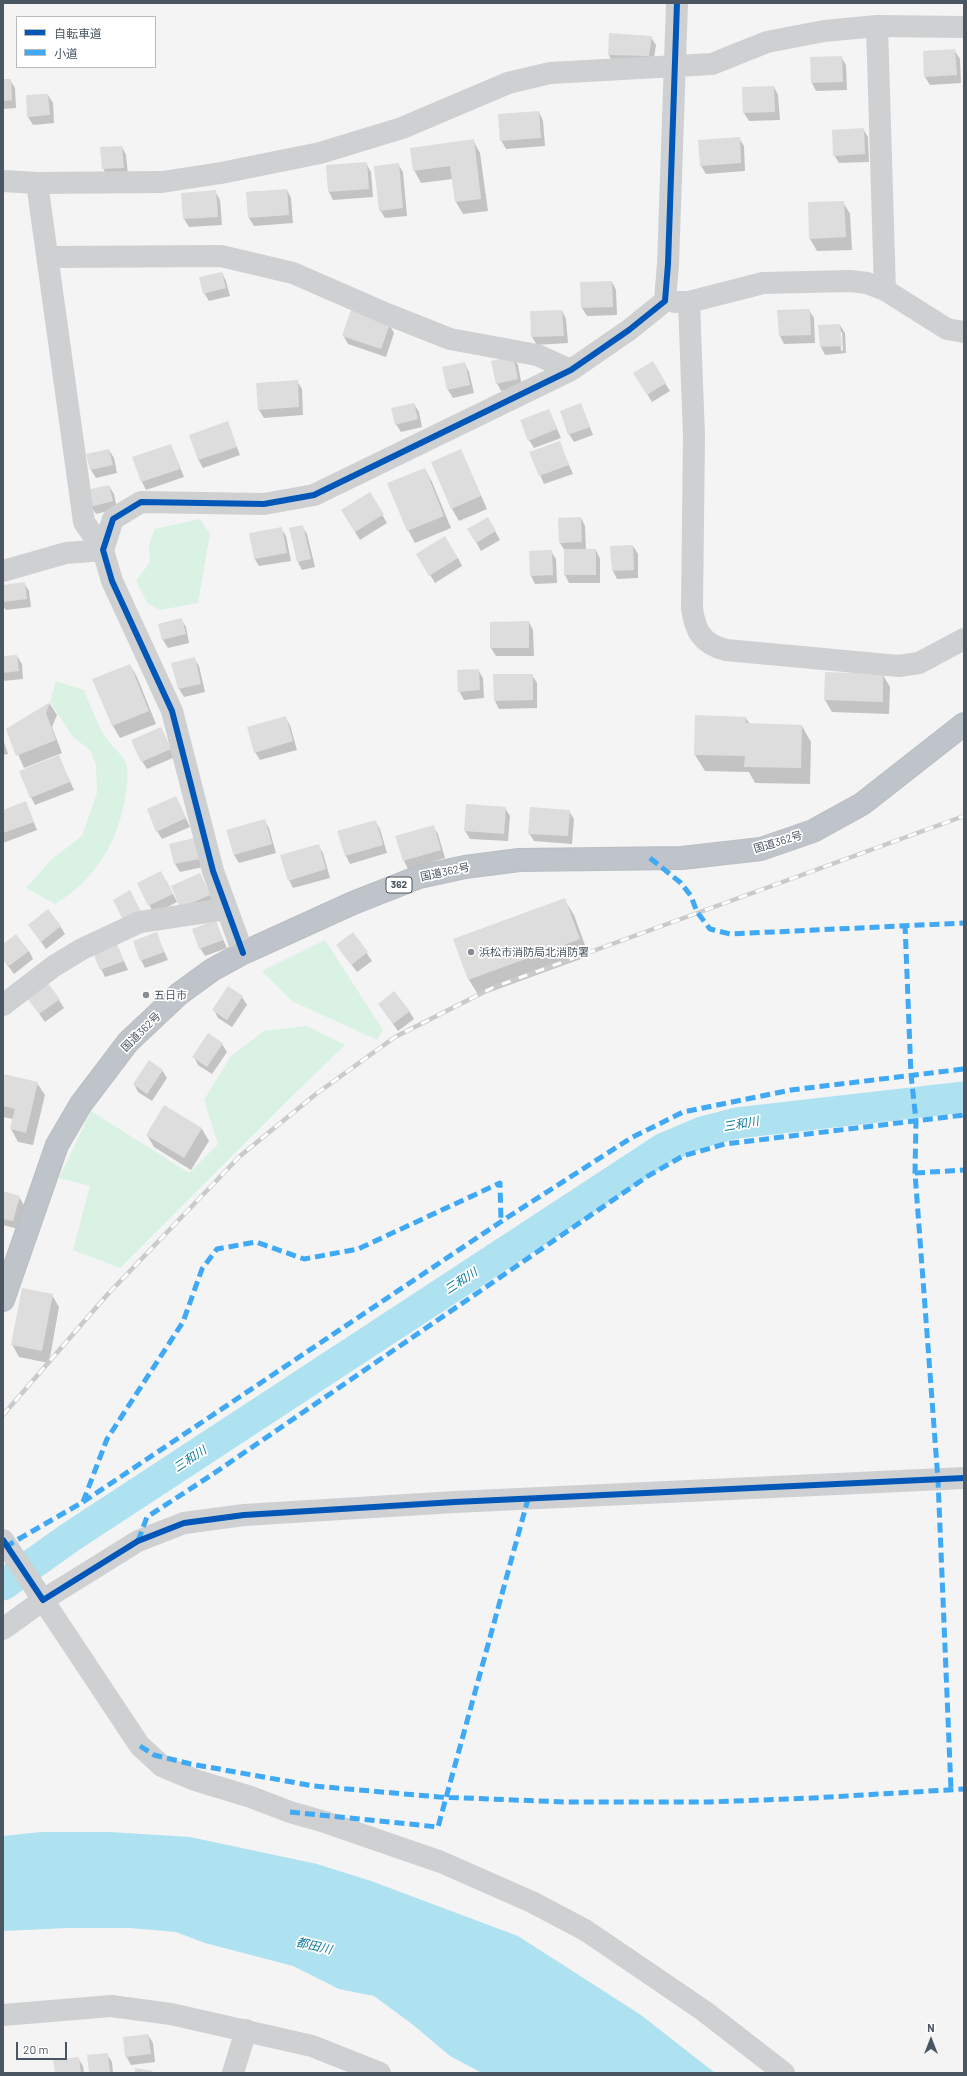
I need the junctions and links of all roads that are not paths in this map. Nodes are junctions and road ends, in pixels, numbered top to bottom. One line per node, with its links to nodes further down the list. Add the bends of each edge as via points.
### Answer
1 (677, 3): 4 (street)
2 (877, 26): 3 (street); 4 (street, via 824,31 767,42 712,64); 8 (street)
3 (964, 27)
4 (674, 65): 6 (street, via 550,73 508,83 402,128 320,153 221,173 162,182); 9 (street)
5 (3, 181): 6 (street)
6 (37, 183): 7 (street)
7 (49, 257): 12 (street, via 221,256 293,273 450,339 538,355); 13 (street, via 84,522)
8 (885, 290): 10 (street, via 867,283 850,281 763,283); 11 (street, via 947,329)
9 (665, 301): 10 (street); 12 (street, via 629,330)
10 (689, 302): 15 (street, via 694,436 692,608 694,625 702,636 712,646 726,650 899,666 919,663)
11 (964, 332)
12 (571, 370): 13 (street, via 314,495 264,504 141,502 113,519)
13 (103, 550): 14 (street, via 66,554); 17 (street, via 112,581 172,711 213,872)
14 (3, 571)
15 (964, 639)
16 (964, 724): 18 (highway, 国道362号 / 362, via 862,804 813,831 761,849 682,858 519,860 465,867 411,880 353,903)
17 (226, 909): 18 (street); 19 (street, via 140,922 82,949 54,966)
18 (243, 953): 20 (highway, 国道362号 / 362, via 212,970 179,994 128,1042 81,1104 57,1145)
19 (3, 1005)
20 (3, 1300)
21 (964, 1478): 23 (street, via 455,1502 191,1522 138,1541)
22 (8, 1546): 23 (street)
23 (39, 1594): 24 (street); 30 (street, via 140,1746 162,1766 195,1780 441,1862 532,1902 585,1930 631,1961 704,2011)
24 (3, 1629)
25 (3, 2015): 26 (street, via 111,2006 171,2014)
26 (246, 2030): 27 (street, via 312,2046); 28 (street)
27 (335, 2064): 29 (street)
28 (233, 2073)
29 (380, 2073)
30 (784, 2073)

